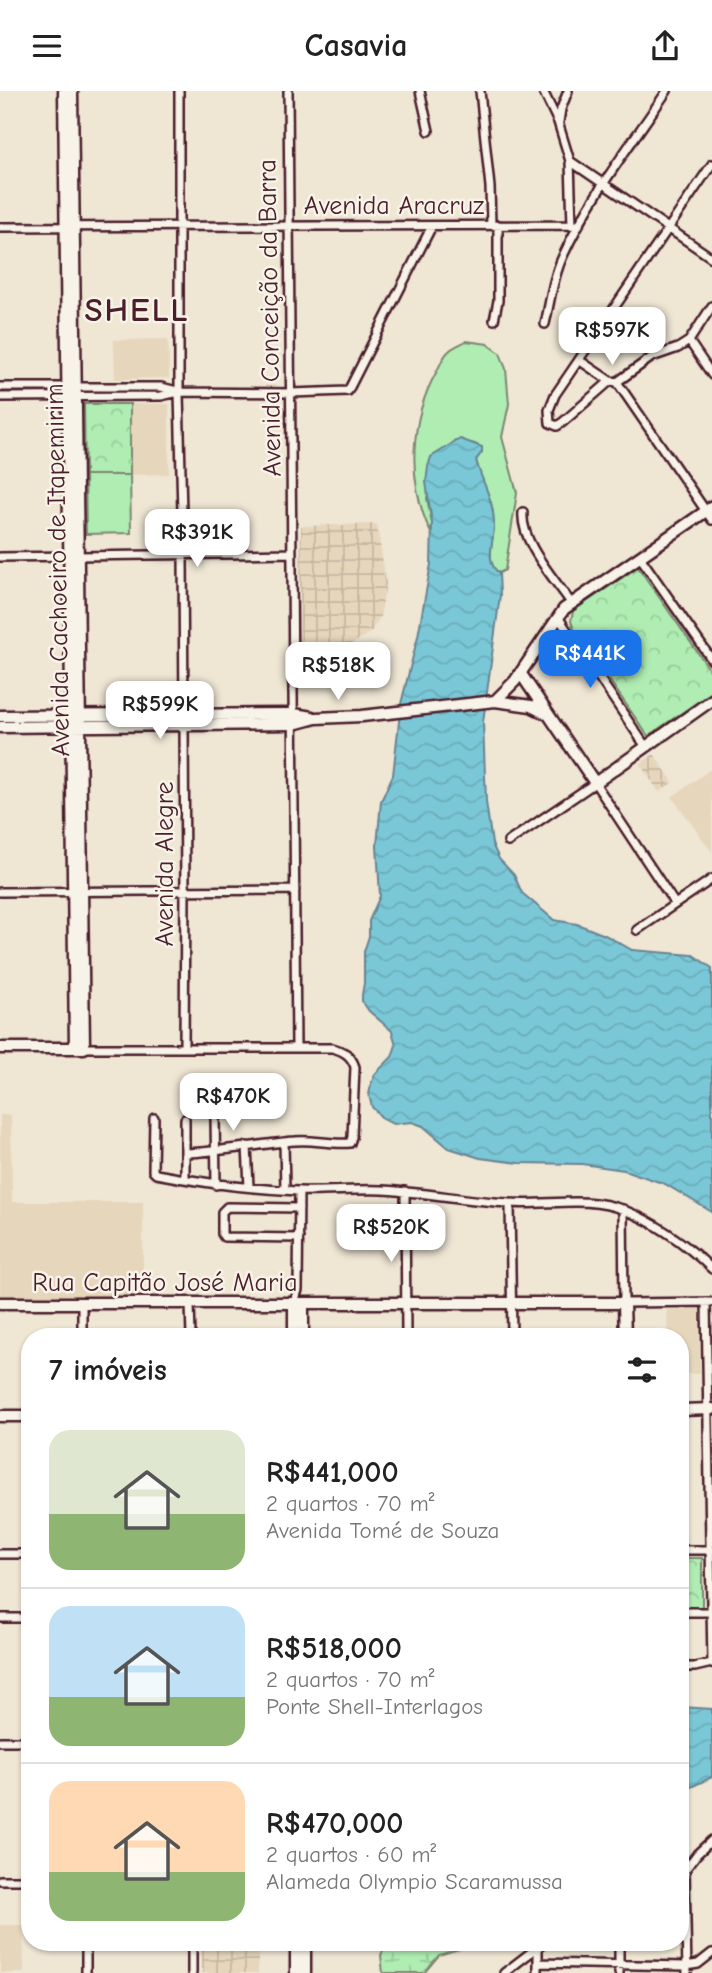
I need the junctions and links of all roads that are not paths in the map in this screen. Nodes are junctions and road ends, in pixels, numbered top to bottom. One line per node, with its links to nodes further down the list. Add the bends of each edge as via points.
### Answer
1 (64, 91): 20 (main road)
2 (72, 91): 20 (main road, Avenida Cachoeiro de Itapemirim)
3 (179, 91): 21 (street, Avenida Alegre)
4 (288, 91): 17 (street, Avenida Conceição da Barra)
5 (420, 91): 11 (street)
6 (480, 91): 15 (street)
7 (543, 91): 10 (street)
8 (568, 91): 10 (street)
9 (667, 91): 14 (street)
10 (558, 122): 12 (street)
11 (429, 131)
12 (570, 161): 14 (street); 16 (street)
13 (712, 164): 22 (street)
14 (604, 184): 16 (street); 22 (street)
15 (495, 225): 16 (street, Avenida Aracruz); 18 (street, Avenida Aracruz); 25 (street, via 498,301)
16 (575, 225): 26 (street, via 557,270)
17 (289, 226): 18 (street, Avenida Aracruz); 21 (street, Avenida Aracruz); 34 (street, Avenida Conceição da Barra)
18 (432, 226): 34 (street, via 348,391)
19 (0, 227): 20 (street, Avenida Aracruz)
20 (70, 227): 21 (street, Avenida Aracruz); 32 (main road, Avenida Cachoeiro de Itapemirim)
21 (180, 227): 33 (street, Avenida Alegre)
22 (668, 228): 23 (street); 28 (street)
23 (712, 258)
24 (712, 306): 27 (street)
25 (494, 320)
26 (545, 324)
27 (689, 341): 29 (street); 30 (street)
28 (579, 360): 30 (street); 30 (street, via 549,409 553,425)
29 (712, 375)
30 (613, 382): 37 (street)
31 (0, 387): 32 (street)
32 (72, 392): 33 (street, via 161,396); 35 (street); 40 (main road, Avenida Cachoeiro de Itapemirim)
33 (179, 392): 34 (street); 39 (street, Avenida Alegre)
34 (291, 393): 38 (street, Avenida Conceição da Barra)
35 (0, 397)
36 (523, 512): 43 (street, via 531,544)
37 (710, 513): 42 (main road)
38 (292, 553): 39 (street); 51 (street, Avenida Conceição da Barra)
39 (183, 554): 40 (street); 52 (street, Avenida Alegre)
40 (74, 556): 41 (street); 53 (main road, Avenida Cachoeiro de Itapemirim)
41 (0, 557)
42 (640, 557): 43 (main road); 45 (street)
43 (571, 603): 44 (main road)
44 (558, 617): 46 (main road); 55 (street)
45 (712, 660)
46 (521, 674): 48 (main road); 49 (main road)
47 (712, 700): 55 (main road)
48 (492, 702): 49 (main road, via 531,706); 51 (main road)
49 (549, 715): 56 (main road)
50 (0, 716): 53 (main road)
51 (294, 719): 52 (main road); 59 (street, Avenida Conceição da Barra)
52 (184, 720): 53 (main road); 60 (street, Avenida Alegre)
53 (76, 721): 54 (main road); 62 (main road, Avenida Cachoeiro de Itapemirim)
54 (0, 727)
55 (646, 747): 56 (main road)
56 (595, 783): 57 (street); 63 (street)
57 (508, 842)
58 (712, 879): 63 (street)
59 (295, 890): 60 (street); 68 (street, Avenida Conceição da Barra)
60 (185, 891): 62 (street); 67 (street, Avenida Alegre)
61 (0, 892): 62 (street)
62 (78, 892): 66 (main road, Avenida Cachoeiro de Itapemirim)
63 (675, 904): 64 (street)
64 (636, 930)
65 (0, 1048): 66 (main road)
66 (80, 1048): 67 (street)
67 (184, 1048): 68 (street)
68 (296, 1048): 72 (street, via 332,1048 348,1055 355,1067 351,1141)
69 (215, 1117): 74 (street)
70 (154, 1118): 76 (street, via 154,1173)
71 (184, 1119): 75 (street)
72 (285, 1142): 73 (street); 79 (street)
73 (247, 1146): 74 (street); 78 (street)
74 (216, 1152): 75 (street); 77 (street)
75 (185, 1153): 76 (street)
76 (185, 1179): 77 (street)
77 (216, 1185): 78 (street)
78 (249, 1187): 79 (street)
79 (285, 1190): 80 (street)
80 (299, 1191): 81 (street); 83 (street)
81 (405, 1191): 82 (street); 92 (street)
82 (510, 1204): 84 (street, via 575,1202); 93 (street)
83 (299, 1208): 85 (street); 85 (street, via 225,1208 222,1212 226,1237)
84 (623, 1209): 86 (street, via 676,1239); 94 (street)
85 (299, 1238): 91 (street)
86 (712, 1269)
87 (709, 1302): 94 (street); 102 (street)
88 (0, 1303): 89 (main road, Rua Capitão José Maria)
89 (82, 1303): 90 (main road, Rua Capitão José Maria); 95 (street)
90 (190, 1303): 91 (main road, Rua Capitão José Maria); 96 (street)
91 (298, 1303): 92 (main road, Rua Capitão José Maria); 97 (main road); 98 (main road)
92 (406, 1303): 93 (main road, Rua Capitão José Maria); 99 (street)
93 (511, 1303): 94 (main road, Rua Capitão José Maria); 100 (street)
94 (624, 1303): 101 (main road)
95 (82, 1328)
96 (191, 1328)
97 (295, 1328)
98 (302, 1328)
99 (406, 1328)
100 (512, 1328)
101 (625, 1328)
102 (710, 1409): 103 (main road); 107 (street)
103 (689, 1410)
104 (0, 1416): 105 (main road)
105 (21, 1416)
106 (689, 1550): 107 (street)
107 (711, 1550): 111 (street)
108 (0, 1554): 109 (street)
109 (21, 1554)
110 (689, 1612): 111 (street)
111 (711, 1612): 114 (street)
112 (0, 1618): 113 (street)
113 (21, 1618)
114 (712, 1663): 115 (street)
115 (689, 1667)
116 (0, 1741): 117 (street)
117 (21, 1741)
118 (712, 1840): 119 (street)
119 (689, 1864)
120 (0, 1880): 121 (street)
121 (21, 1880)
122 (86, 1951): 134 (street)
123 (192, 1951): 135 (street)
124 (296, 1951): 136 (main road)
125 (305, 1951): 137 (main road)
126 (533, 1951): 138 (street)
127 (540, 1951): 131 (street)
128 (619, 1951): 132 (street)
129 (687, 1951): 133 (street)
130 (712, 1953): 133 (street)
131 (538, 1963): 132 (street); 139 (street)
132 (619, 1969): 133 (street)
133 (687, 1969)
134 (86, 1973)
135 (192, 1973)
136 (296, 1973)
137 (305, 1973)
138 (504, 1973)
139 (538, 1973)

